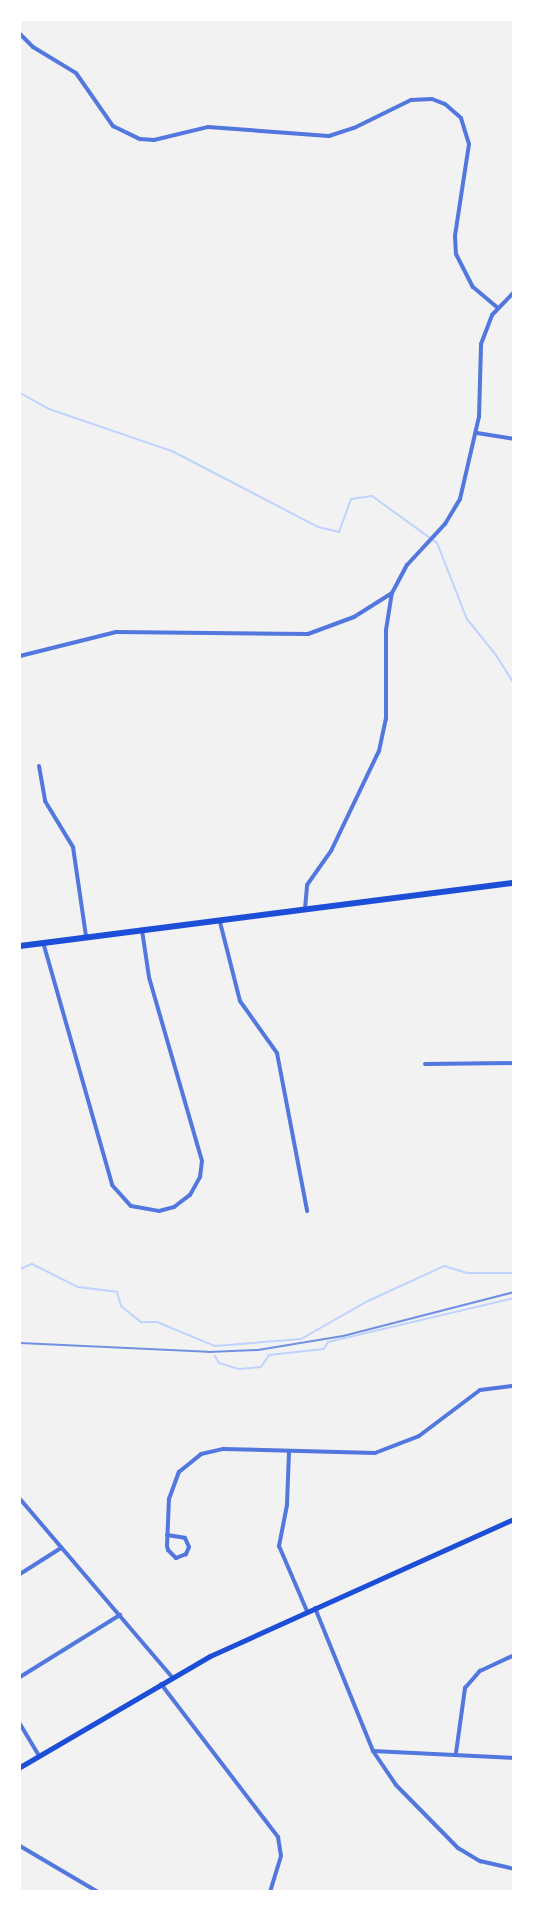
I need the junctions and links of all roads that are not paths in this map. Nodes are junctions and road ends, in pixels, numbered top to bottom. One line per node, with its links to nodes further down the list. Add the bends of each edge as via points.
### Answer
1 (20, 34): 3 (street, via 33,47 76,73 113,126 140,139 154,140 208,127 329,136 411,100 432,99 445,104 461,118 469,144 455,236 456,254 466,277)
2 (513, 292): 3 (street)
3 (497, 307): 4 (street, via 483,334 479,355)
4 (477, 433): 5 (street); 6 (street, via 460,500 407,565)
5 (513, 439)
6 (392, 593): 7 (street, via 354,617 308,634 116,632); 10 (street, via 386,630 387,712 379,752 331,851 307,885)
7 (20, 656)
8 (39, 766): 13 (street, via 45,801 73,848)
9 (513, 883): 10 (main road)
10 (305, 909): 11 (main road)
11 (220, 922): 12 (main road); 18 (street, via 240,1001 275,1049)
12 (142, 930): 13 (main road); 14 (street, via 149,977 202,1161 200,1177 190,1195 178,1205 159,1211 131,1206 112,1185)
13 (86, 936): 14 (main road)
14 (43, 941): 15 (main road)
15 (20, 946)
16 (513, 1063): 17 (street)
17 (424, 1064)
18 (308, 1211)
19 (513, 1386): 20 (street, via 480,1390 430,1429 382,1451 362,1455)
20 (289, 1452): 23 (street, via 223,1449 196,1457 173,1482); 27 (street, via 287,1505 279,1546)
21 (20, 1499): 24 (street)
22 (513, 1519): 26 (main road)
23 (167, 1535): 23 (street, via 185,1538 189,1547 186,1554 180,1558 169,1554)
24 (62, 1548): 25 (street); 28 (street)
25 (20, 1575)
26 (315, 1607): 27 (main road); 34 (street)
27 (307, 1611): 31 (main road)
28 (120, 1615): 30 (street); 31 (street)
29 (513, 1655): 35 (street, via 480,1671 466,1685 459,1711)
30 (20, 1677)
31 (172, 1677): 32 (main road)
32 (161, 1684): 36 (main road); 42 (street, via 278,1837 280,1856)
33 (20, 1724): 36 (street)
34 (373, 1751): 35 (street); 40 (street, via 396,1785 458,1848 480,1861)
35 (456, 1753): 37 (street)
36 (39, 1756): 38 (main road)
37 (513, 1758)
38 (20, 1767)
39 (20, 1846): 41 (street)
40 (513, 1869)
41 (98, 1892)
42 (270, 1892)

